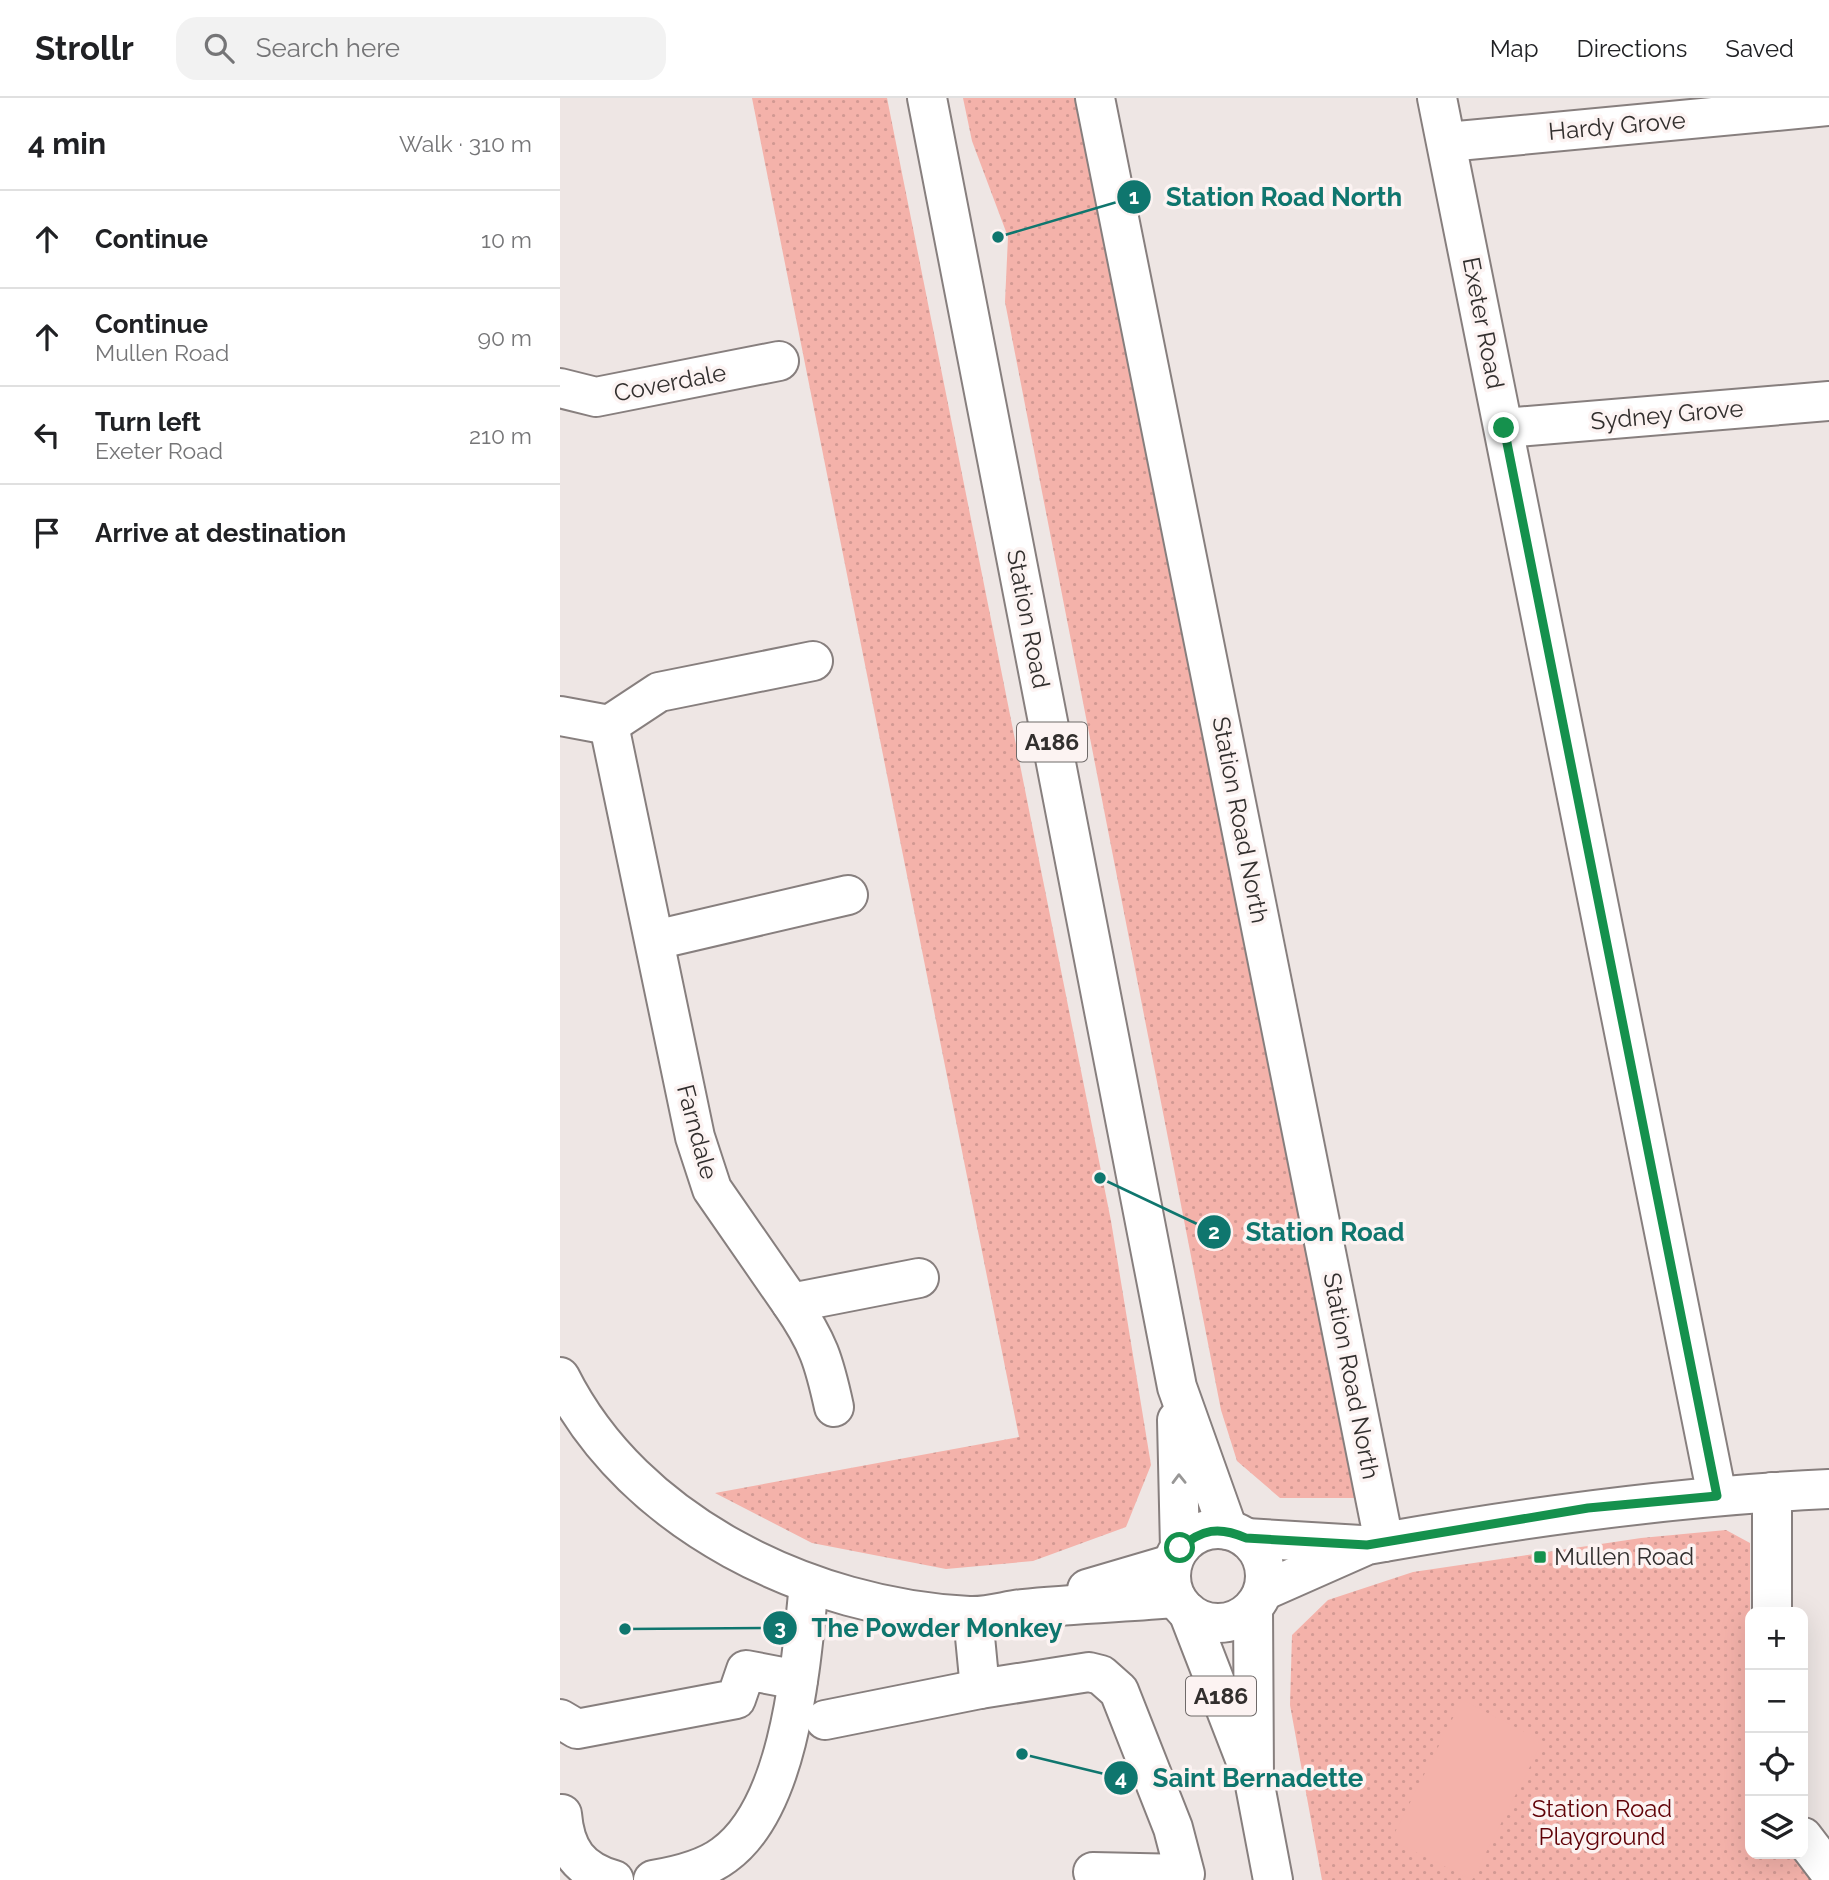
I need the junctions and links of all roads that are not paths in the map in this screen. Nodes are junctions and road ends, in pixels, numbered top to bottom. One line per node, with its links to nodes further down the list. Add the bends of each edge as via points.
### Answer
1 (927, 98): 18 (street, Station Road / A186)
2 (1094, 98): 24 (street, Station Road North)
3 (1437, 98): 5 (street, Exeter Road)
4 (1829, 106): 5 (street, Hardy Grove)
5 (1447, 142): 9 (street, Exeter Road)
6 (779, 361): 7 (street, Coverdale, via 596,397)
7 (560, 388)
8 (1829, 401): 9 (street, Sydney Grove)
9 (1504, 428): 22 (street, Exeter Road)
10 (813, 661): 12 (street, via 659,692)
11 (560, 716): 12 (street)
12 (609, 725): 14 (street, Farndale)
13 (848, 895): 14 (street)
14 (655, 940): 16 (street, Farndale, via 704,1173)
15 (919, 1278): 16 (street)
16 (791, 1303): 19 (street, Farndale, via 824,1359)
17 (560, 1377): 26 (street, via 591,1429 646,1486 742,1553)
18 (1177, 1387): 23 (street, Station Road / A186); 25 (street, Station Road / A186, one-way to 18)
19 (834, 1407)
20 (1829, 1489): 21 (street)
21 (1772, 1492): 22 (street); 28 (street)
22 (1717, 1496): 24 (street, via 1588,1508)
23 (1237, 1534): 24 (street); 25 (street, via 1210,1530 1194,1536); 27 (street, via 1259,1553 1265,1571)
24 (1376, 1544): 27 (street)
25 (1179, 1580): 27 (street, via 1203,1621 1238,1619); 29 (street); 34 (street, Station Road / A186)
26 (809, 1584): 29 (street, via 892,1608); 30 (street)
27 (1258, 1599): 34 (street, Station Road / A186)
28 (1772, 1607)
29 (973, 1616): 31 (street)
30 (798, 1680): 32 (street, via 746,1670 736,1699 577,1729); 40 (street, via 780,1764 744,1836 724,1856 698,1869)
31 (980, 1689): 33 (street); 38 (street, via 1089,1672 1101,1675 1119,1691 1173,1828 1185,1874)
32 (560, 1719)
33 (825, 1720)
34 (1254, 1780): 41 (street, Station Road / A186)
35 (562, 1814): 39 (street, via 570,1853 596,1875)
36 (1808, 1844): 37 (street)
37 (1829, 1871)
38 (1093, 1872)
39 (614, 1880)
40 (653, 1880)
41 (1273, 1880)

